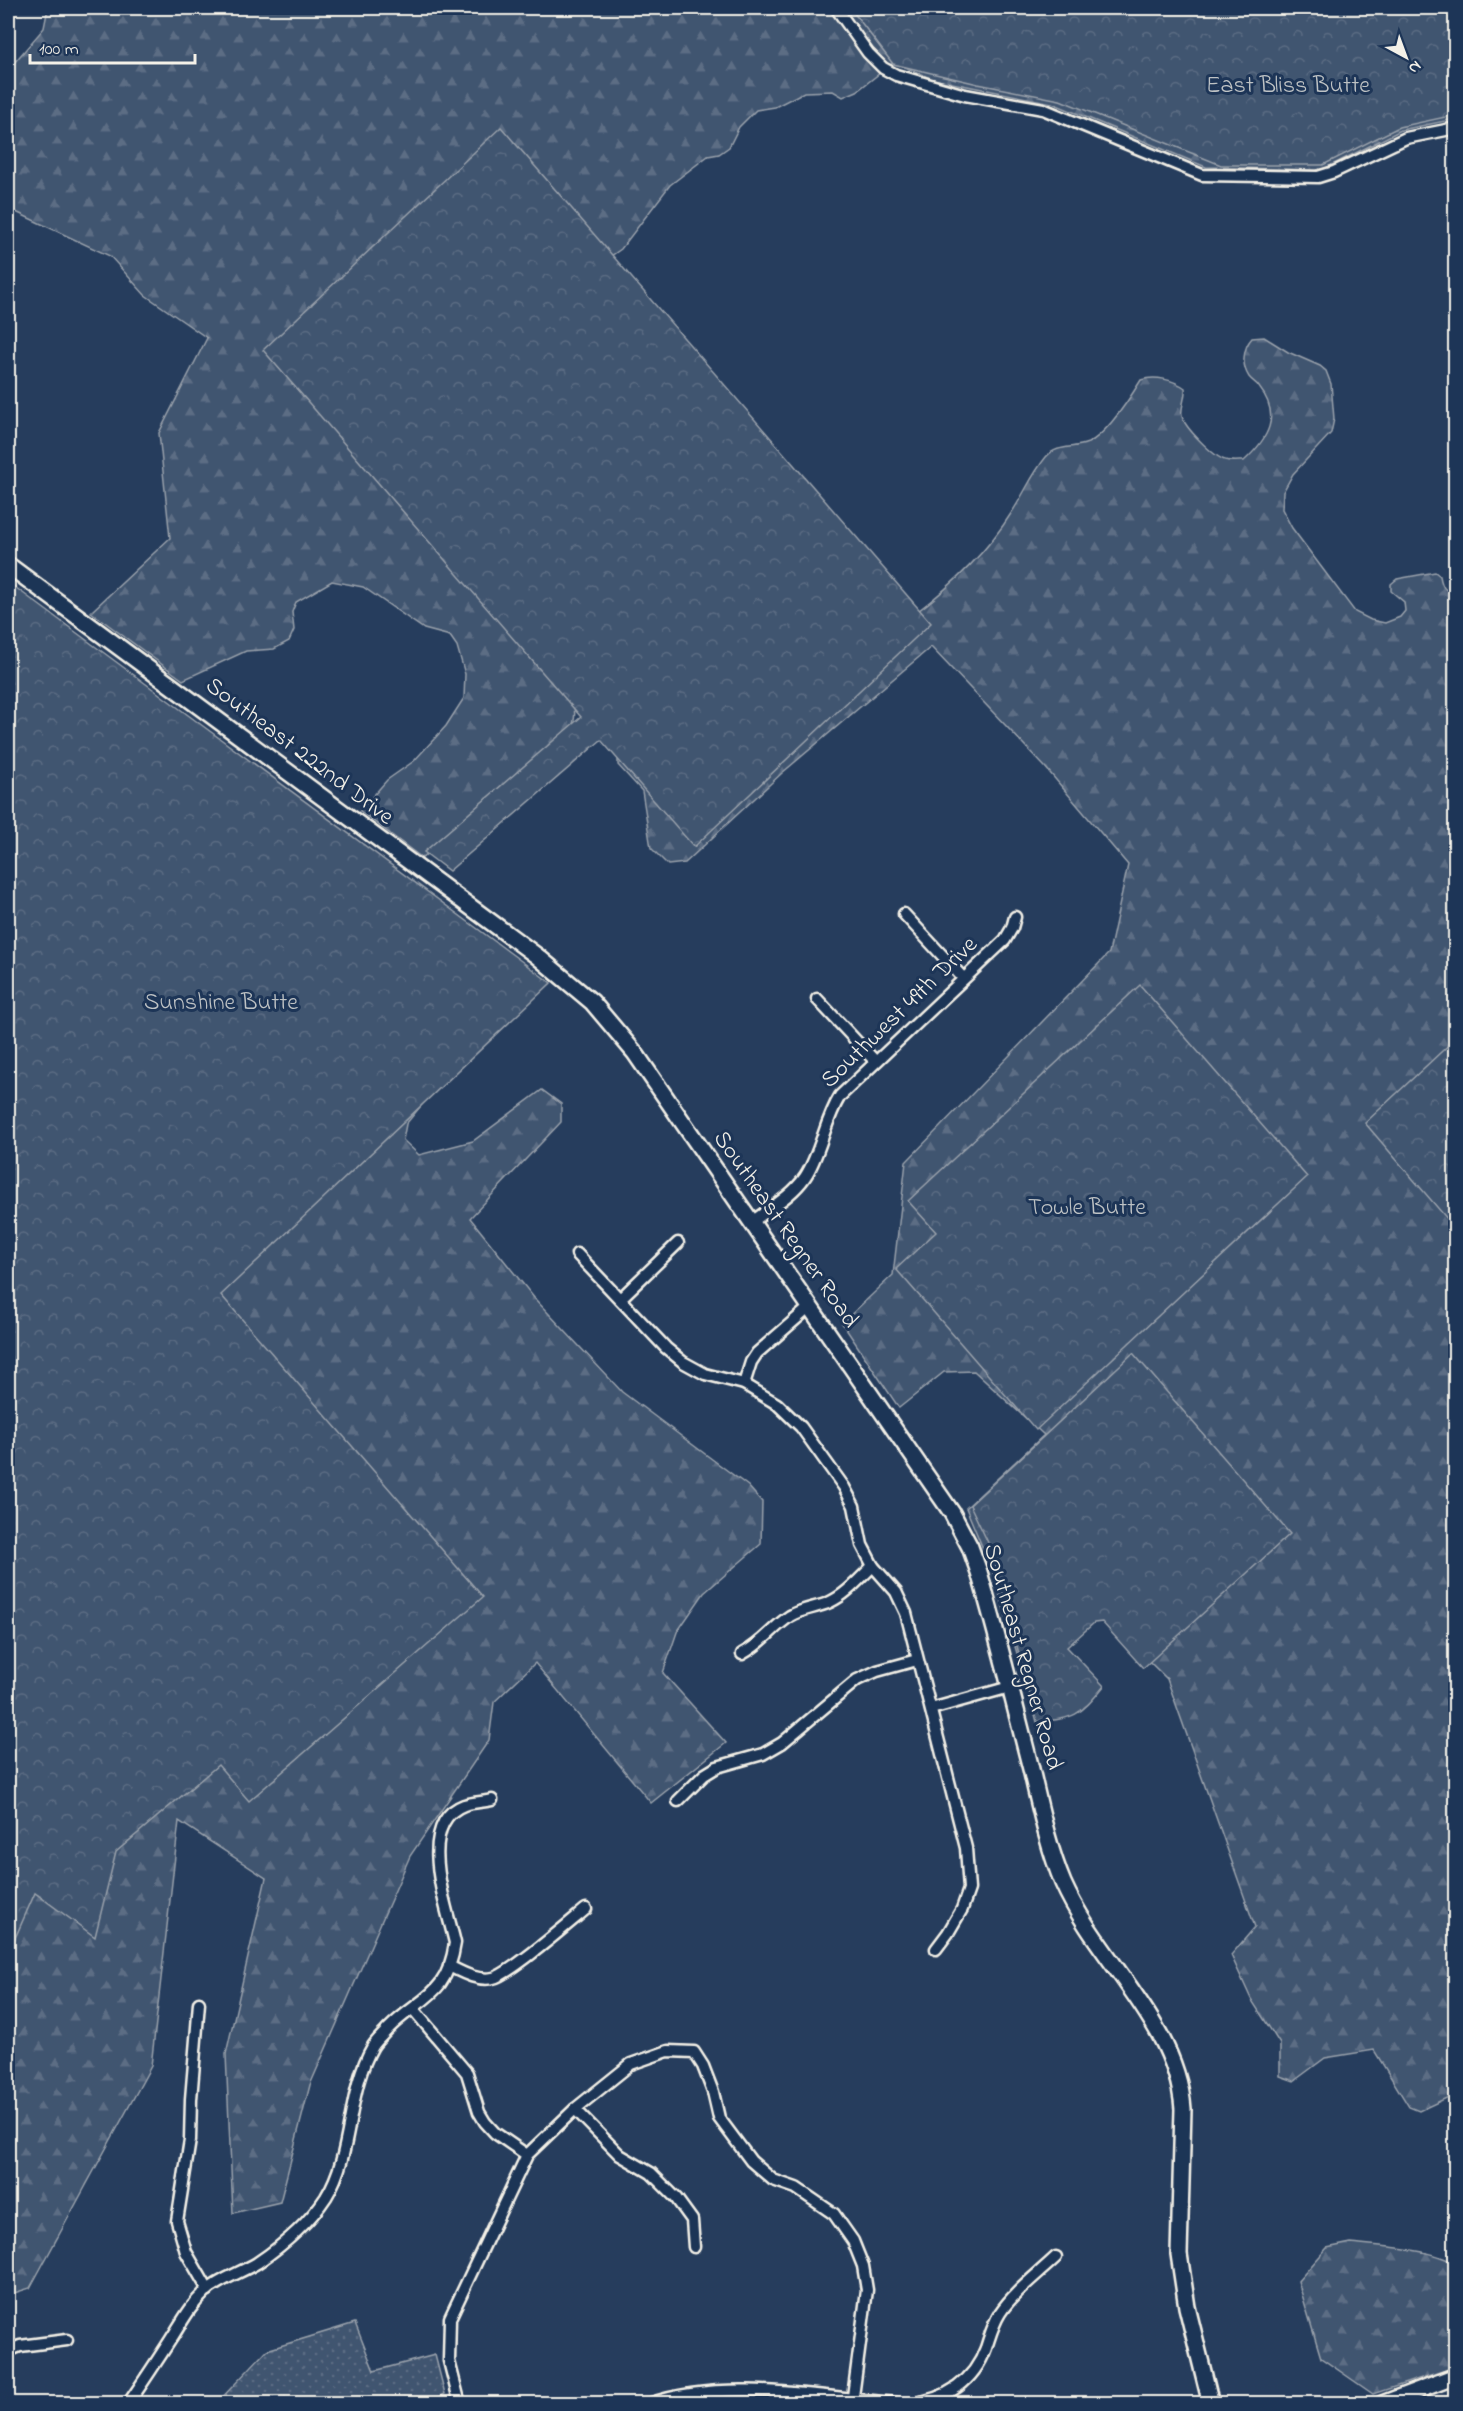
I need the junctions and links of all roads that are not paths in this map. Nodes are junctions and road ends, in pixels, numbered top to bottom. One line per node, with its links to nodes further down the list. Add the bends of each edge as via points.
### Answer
1 (836, 8): 2 (street, via 868,53 889,72 965,95 1043,109 1202,175 1318,177 1406,138)
2 (1455, 128)
3 (8, 565): 6 (main road, Southeast 222nd Drive)
4 (904, 914): 7 (street)
5 (1015, 916): 7 (street, Southwest 49th Drive, via 1005,940)
6 (564, 976): 10 (main road, Southeast Regner Road, via 603,1013 635,1053)
7 (963, 978): 9 (street, Southwest 49th Drive)
8 (817, 999): 9 (street)
9 (875, 1061): 10 (street, Southwest 49th Drive, via 835,1105 805,1177)
10 (752, 1222): 14 (main road, Southeast Regner Road)
11 (678, 1243): 13 (street)
12 (577, 1254): 13 (street)
13 (621, 1298): 15 (street, via 683,1362 705,1374)
14 (811, 1306): 15 (street, via 757,1353); 19 (main road, Southeast Regner Road, via 962,1531 979,1572)
15 (744, 1384): 16 (street, via 777,1404 801,1427 844,1487 854,1506 862,1545)
16 (873, 1566): 17 (street, via 840,1597 789,1617 758,1646); 18 (street, via 896,1592 906,1613)
17 (742, 1654)
18 (917, 1660): 20 (street); 22 (street, via 858,1680 782,1743 763,1754 717,1767)
19 (1010, 1687): 20 (street); 41 (main road, Southeast Regner Road, via 1063,1882 1079,1913 1159,2033 1178,2076 1183,2131 1179,2254 1187,2307)
20 (931, 1709): 24 (street, via 974,1891)
21 (492, 1800): 25 (street, via 454,1810 441,1828 436,1857 455,1943)
22 (678, 1801)
23 (586, 1909): 25 (street, via 494,1978 472,1977)
24 (936, 1949)
25 (449, 1966): 27 (street, via 436,1990)
26 (199, 2003): 32 (street, via 190,2140 177,2221 186,2252)
27 (412, 2009): 29 (street, via 467,2073 485,2122); 32 (street, via 374,2044 364,2065 335,2178 326,2197 285,2241)
28 (575, 2109): 29 (street); 30 (street, via 620,2155 651,2173 676,2198 692,2220); 36 (street, via 631,2064 668,2051 694,2052 713,2092 719,2118 751,2161 773,2180 796,2188 834,2214 853,2241 867,2290)
29 (527, 2155): 38 (street, via 450,2318 449,2361)
30 (694, 2247)
31 (1056, 2257): 40 (street, via 1002,2310 968,2379 946,2395)
32 (208, 2290): 37 (street, via 182,2319)
33 (67, 2340): 34 (street)
34 (8, 2351)
35 (1455, 2376): 42 (main road)
36 (852, 2402): 39 (street, via 743,2389 697,2392); 40 (street)
37 (128, 2403)
38 (460, 2403)
39 (649, 2403)
40 (907, 2403)
41 (1211, 2403)
42 (1382, 2403)

